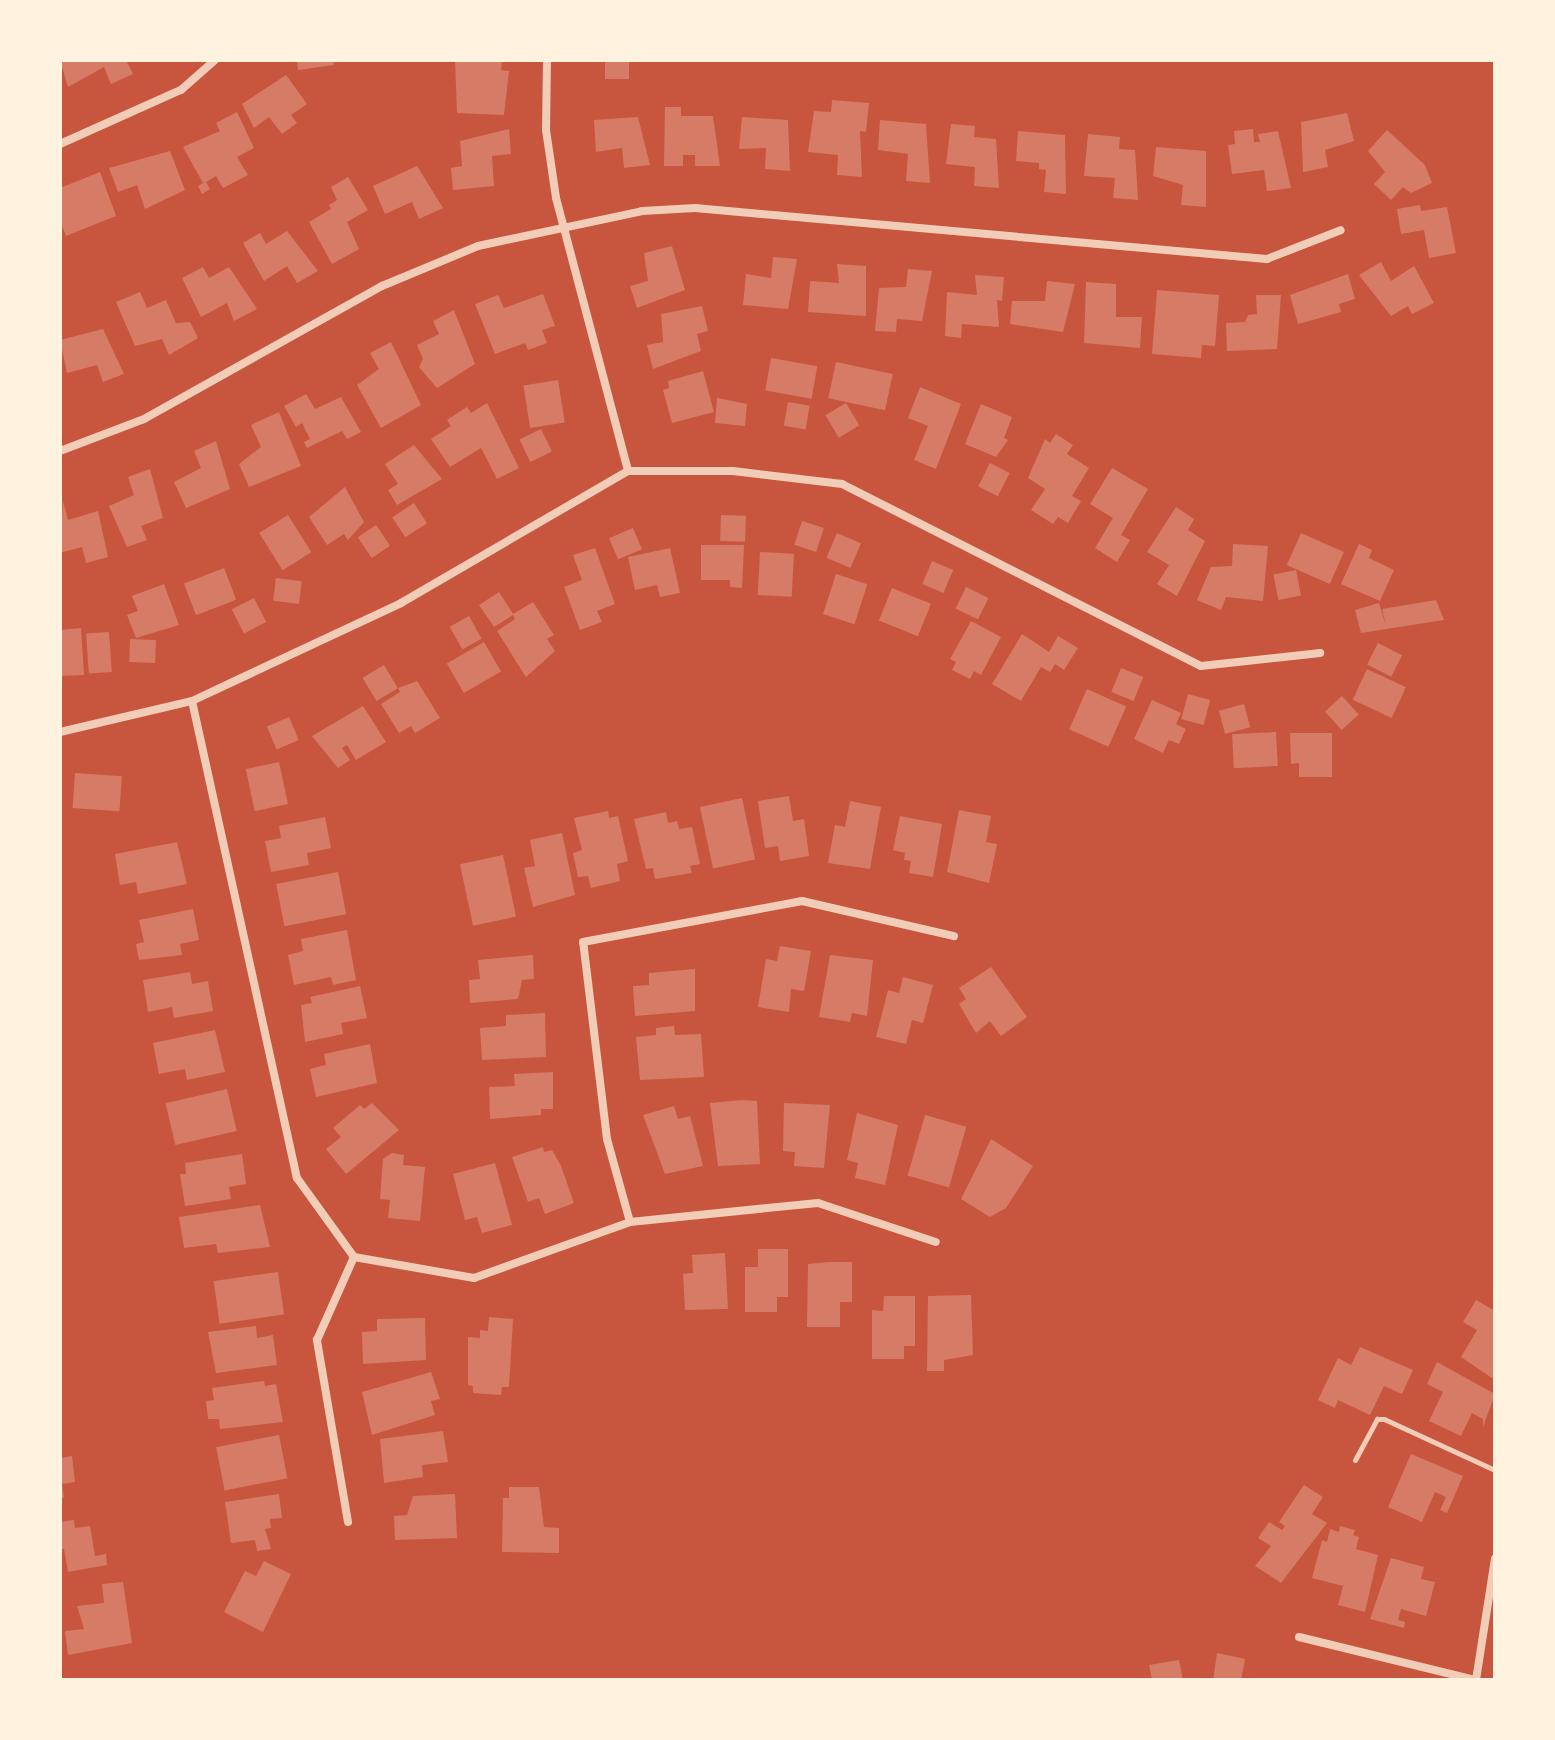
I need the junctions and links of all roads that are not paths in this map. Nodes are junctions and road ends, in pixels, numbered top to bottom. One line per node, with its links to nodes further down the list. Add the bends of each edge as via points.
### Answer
1 (215, 60): 3 (street, via 181,90)
2 (547, 60): 4 (street, via 546,130)
3 (60, 144)
4 (562, 225): 5 (street, via 695,208 1267,259); 6 (street, via 478,246 382,286 144,419); 7 (street)
5 (1341, 230)
6 (60, 451)
7 (628, 471): 8 (street, via 733,471 842,484 1201,666); 9 (street, via 401,603)
8 (1320, 653)
9 (192, 701): 10 (street); 14 (street, via 297,1178)
10 (60, 732)
11 (954, 936): 12 (street, via 802,901 583,942 607,1139)
12 (630, 1222): 13 (street, via 818,1203); 14 (street, via 474,1278)
13 (936, 1242)
14 (354, 1257): 17 (street, via 317,1340)
15 (1355, 1460): 16 (lane, via 1377,1419 1384,1419)
16 (1495, 1470)
17 (348, 1522)
18 (1495, 1558): 20 (street)
19 (1299, 1637): 20 (street)
20 (1476, 1680)

